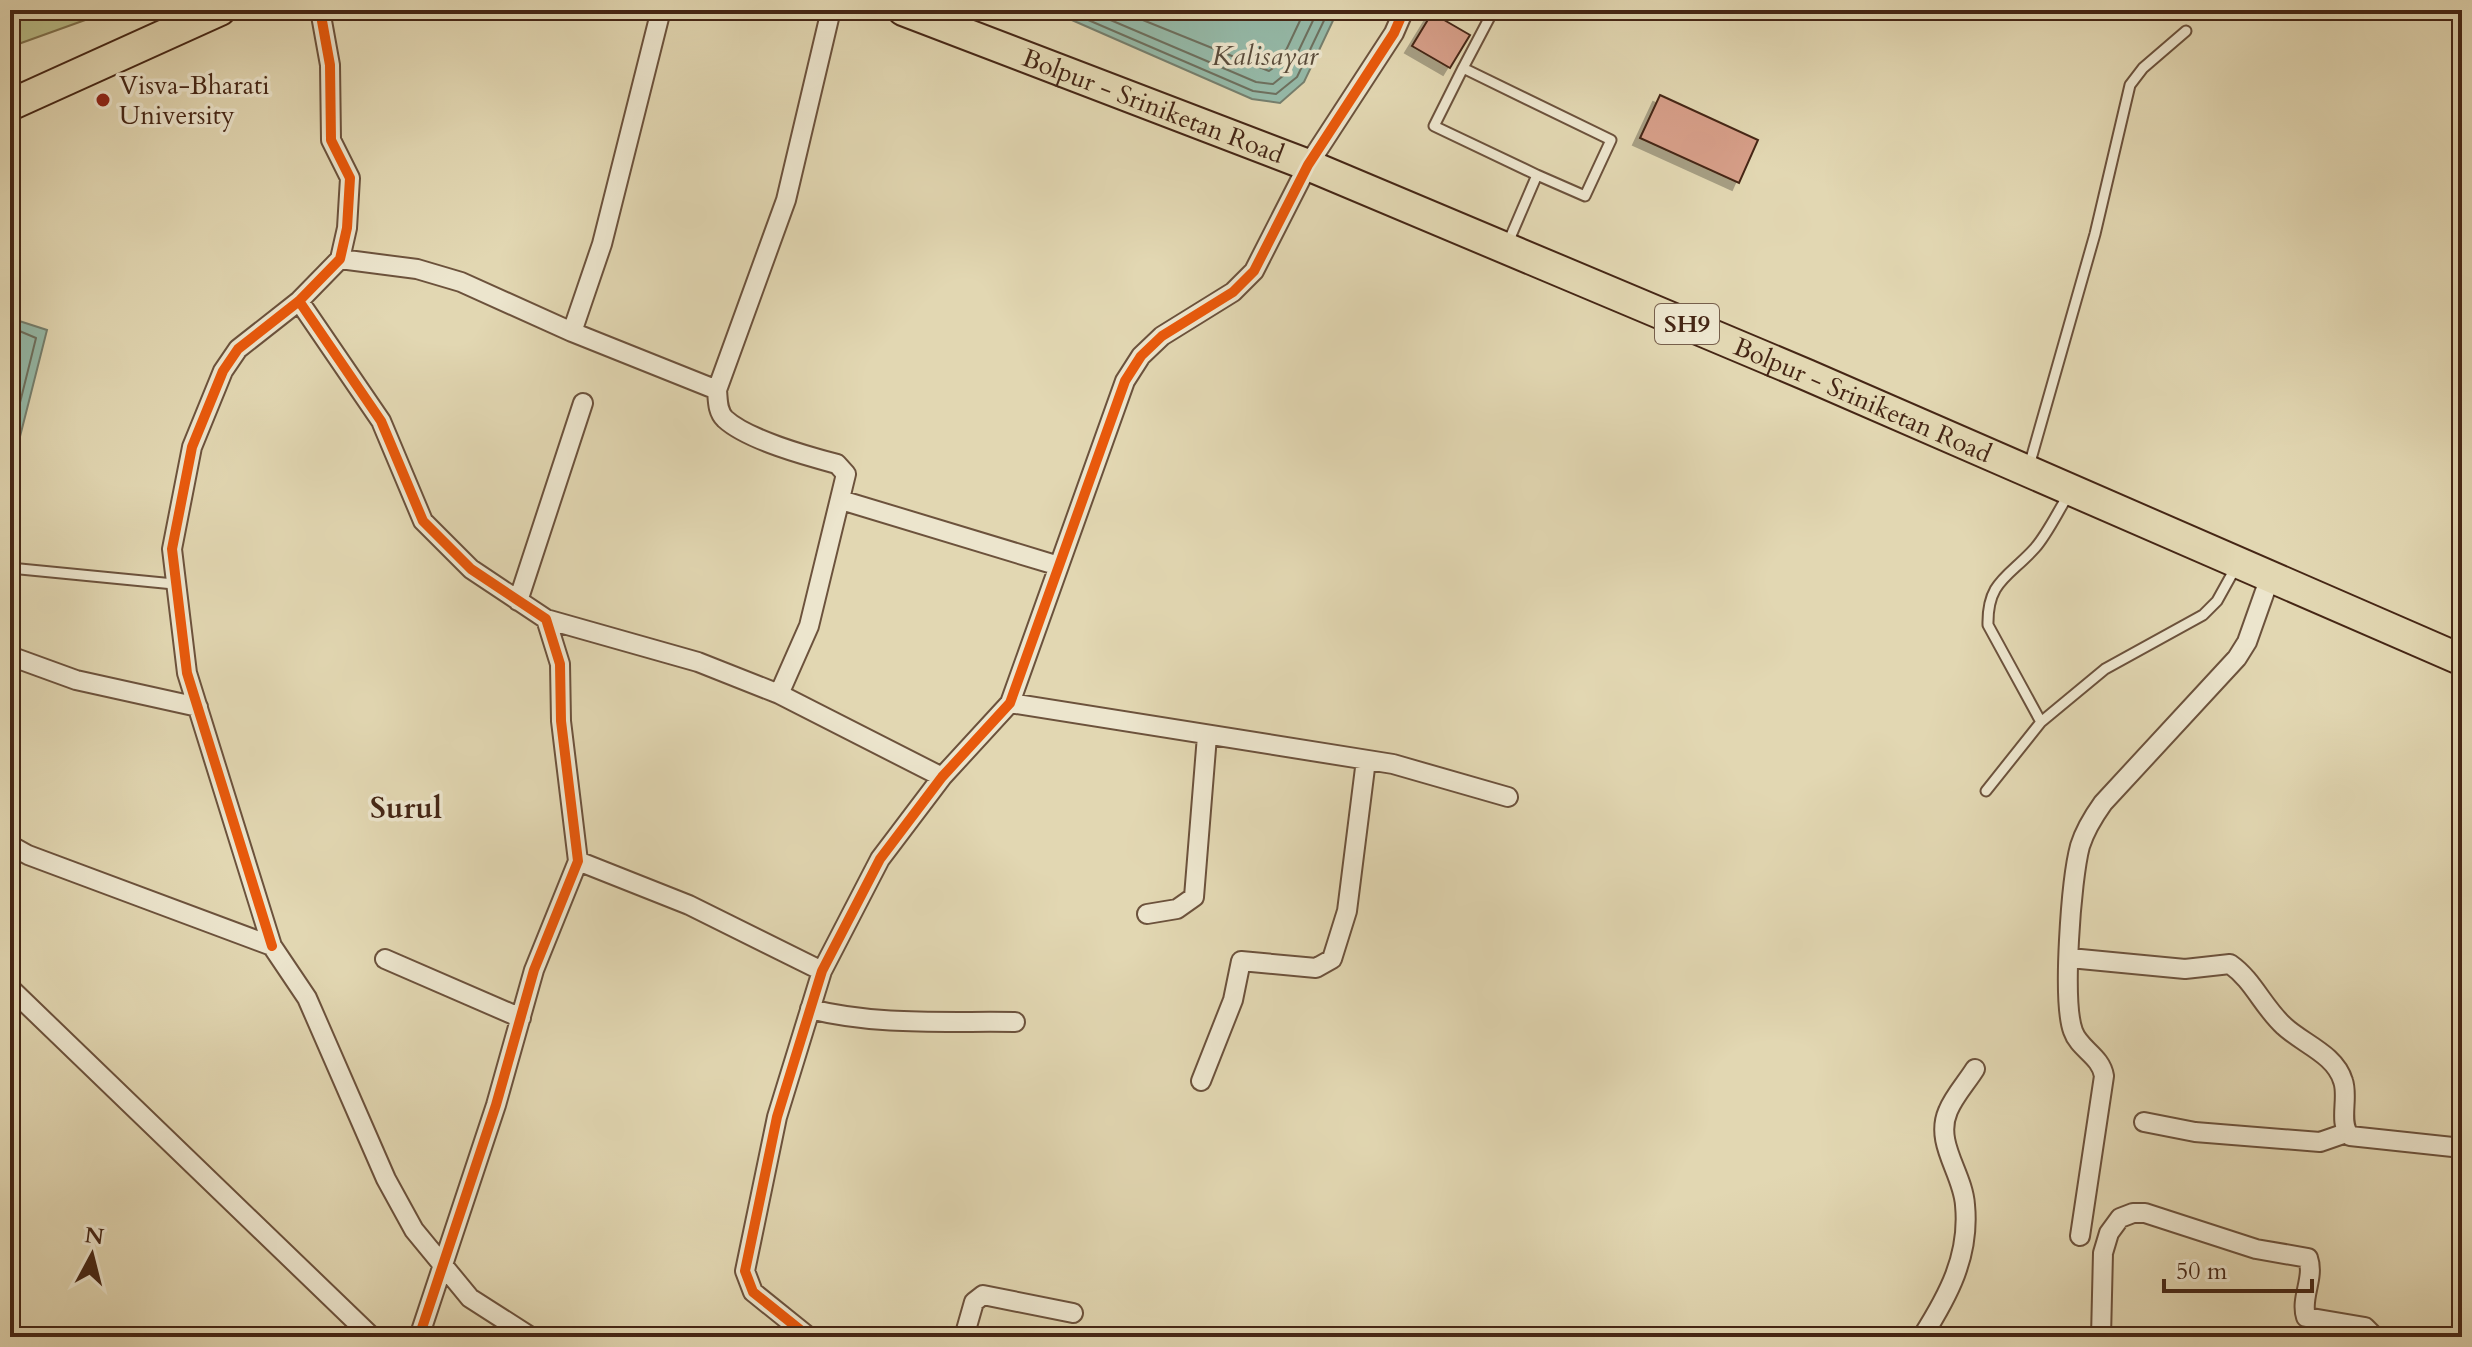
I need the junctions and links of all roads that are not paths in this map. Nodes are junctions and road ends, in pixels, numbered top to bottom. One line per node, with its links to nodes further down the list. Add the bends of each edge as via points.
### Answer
1 (220, 10): 10 (main road)
2 (320, 10): 14 (street, via 330,65 333,148 350,178)
3 (661, 10): 16 (street, via 602,244)
4 (831, 10): 17 (street, via 786,200)
5 (903, 10): 11 (main road, Bolpur - Sriniketan Road / SH9)
6 (1404, 10): 11 (street)
7 (1490, 10): 9 (lane)
8 (2186, 31): 19 (lane, via 2130,85 2095,234)
9 (1463, 68): 12 (lane, via 1434,126); 12 (lane, via 1611,140 1585,196)
10 (10, 105)
11 (1308, 165): 13 (main road, Bolpur - Sriniketan Road / SH9); 23 (street, via 1254,271 1233,292 1162,336 1125,381)
12 (1537, 175): 13 (lane)
13 (1506, 248): 19 (main road, Bolpur - Sriniketan Road / SH9)
14 (340, 259): 15 (street); 16 (street, via 417,269 461,282)
15 (299, 301): 26 (street, via 238,349 211,393 184,481 172,549); 27 (street, via 381,421 423,521 471,569)
16 (572, 332): 17 (street)
17 (717, 390): 21 (street, via 726,420 841,467 846,474)
18 (583, 403): 27 (street)
19 (2027, 472): 20 (main road, Bolpur - Sriniketan Road / SH9)
20 (2071, 491): 22 (main road, Bolpur - Sriniketan Road / SH9); 34 (lane, via 2036,546 1993,588 1988,610 1988,625)
21 (841, 500): 23 (street); 31 (street, via 809,626)
22 (2238, 564): 25 (main road, Bolpur - Sriniketan Road / SH9); 34 (lane, via 2203,615 2105,669)
23 (1059, 566): 32 (street)
24 (10, 568): 26 (lane)
25 (2270, 577): 30 (main road, Bolpur - Sriniketan Road / SH9); 44 (street, via 2262,608 2237,658 2142,758 2087,826 2073,877)
26 (174, 584): 33 (street, via 187,673)
27 (518, 601): 28 (street)
28 (546, 619): 31 (street, via 698,662); 41 (street, via 560,664 561,721)
29 (10, 656): 33 (street, via 76,680)
30 (2462, 660)
31 (779, 694): 37 (street)
32 (1010, 703): 35 (street); 37 (street)
33 (198, 707): 43 (street)
34 (2041, 722): 38 (lane)
35 (1207, 736): 36 (street); 42 (street, via 1194,897 1177,909)
36 (1366, 760): 39 (street); 52 (street, via 1347,911 1332,959 1316,968 1241,961 1233,1000)
37 (942, 777): 46 (street, via 880,859)
38 (1986, 791)
39 (1508, 797)
40 (10, 845): 43 (street)
41 (578, 861): 46 (street, via 689,905); 49 (street, via 534,970)
42 (1147, 914)
43 (272, 946): 57 (street, via 307,998 398,1202)
44 (2070, 958): 54 (street, via 2185,969 2230,964 2285,1028 2337,1069 2344,1082); 56 (street, via 2072,1028 2104,1076)
45 (385, 959): 49 (street)
46 (822, 971): 48 (street)
47 (10, 988): 59 (street)
48 (810, 1009): 50 (street, via 906,1023); 62 (street, via 766,1162 745,1271 753,1292)
49 (521, 1018): 57 (street)
50 (1015, 1022)
51 (1975, 1069): 64 (street, via 1948,1110 1943,1133 1965,1201 1959,1269)
52 (1201, 1081)
53 (2144, 1122): 54 (street, via 2195,1132 2320,1142)
54 (2346, 1133): 55 (street, via 2362,1140)
55 (2462, 1148)
56 (2080, 1236)
57 (443, 1269): 60 (street); 61 (street, via 481,1308)
58 (1073, 1313): 63 (street, via 983,1295 974,1302)
59 (363, 1334)
60 (419, 1337)
61 (531, 1337)
62 (809, 1337)
63 (964, 1337)
64 (1922, 1337)
65 (2101, 1337): 66 (street, via 2103,1253 2109,1233 2120,1218 2145,1213 2232,1243 2308,1258 2306,1317 2365,1327)
66 (2375, 1337)

